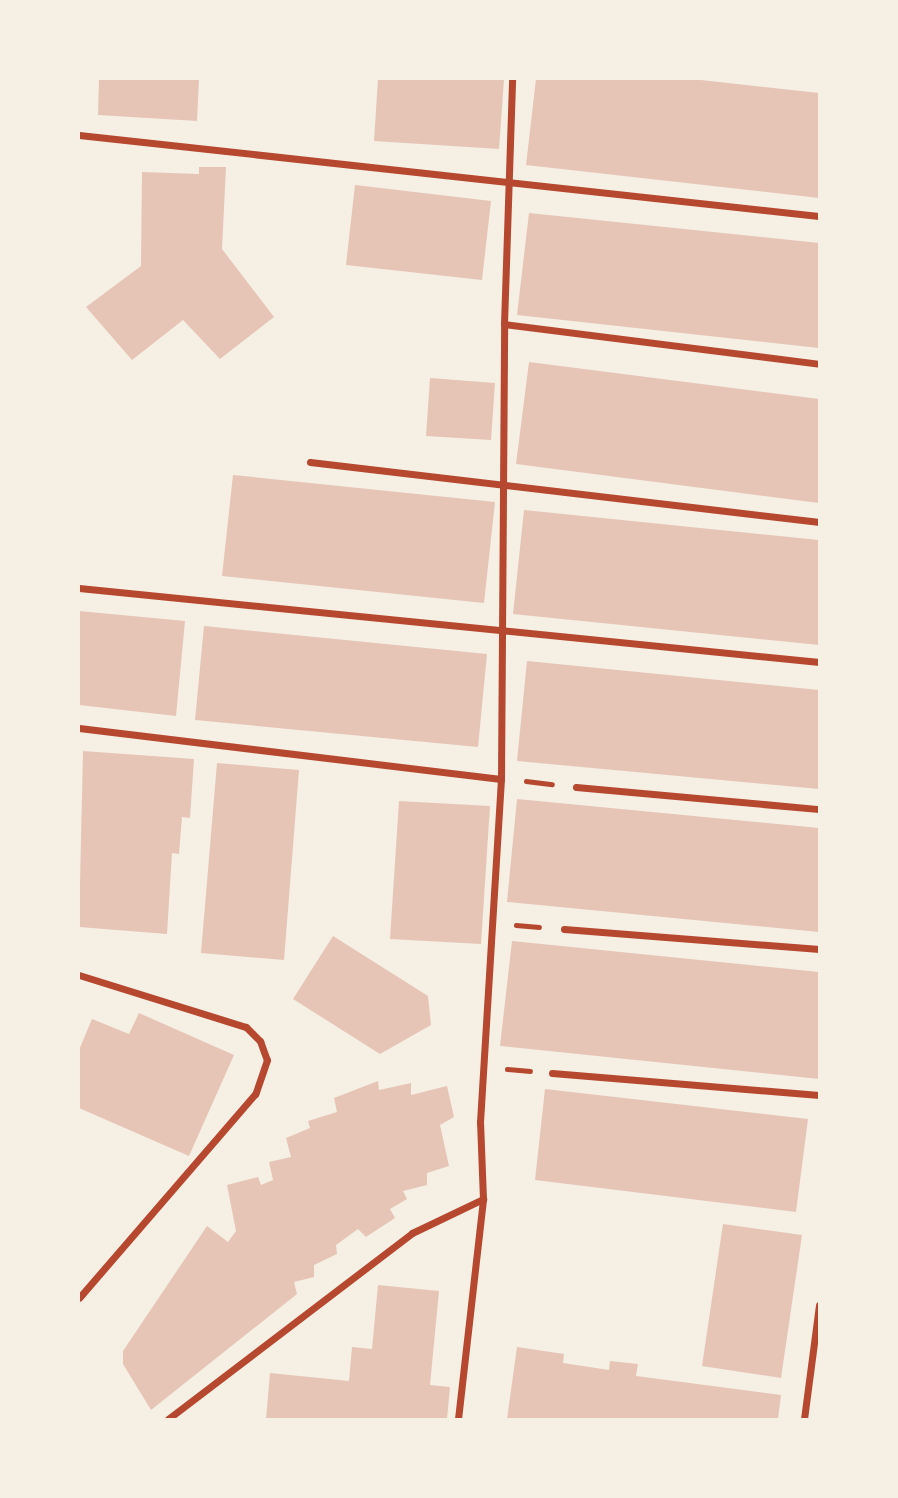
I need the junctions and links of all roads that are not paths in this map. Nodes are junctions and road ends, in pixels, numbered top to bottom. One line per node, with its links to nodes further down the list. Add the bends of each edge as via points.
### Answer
1 (512, 79): 3 (street)
2 (79, 135): 3 (street)
3 (510, 179): 4 (street); 5 (street)
4 (819, 216)
5 (504, 324): 6 (street); 8 (street)
6 (819, 364)
7 (310, 461): 8 (street)
8 (503, 485): 9 (street); 11 (street)
9 (819, 522)
10 (79, 588): 11 (street)
11 (501, 632): 12 (street); 14 (street)
12 (819, 662)
13 (79, 728): 14 (street)
14 (501, 779): 22 (street, via 483,1067)
15 (576, 787): 16 (street)
16 (819, 808)
17 (565, 929): 18 (street)
18 (819, 949)
19 (79, 975): 23 (street, via 246,1027 260,1041 267,1060 256,1094)
20 (552, 1073): 21 (street)
21 (819, 1095)
22 (483, 1199): 25 (street, via 412,1233); 26 (street)
23 (79, 1298)
24 (819, 1305): 27 (street)
25 (168, 1419)
26 (457, 1419)
27 (803, 1419)

